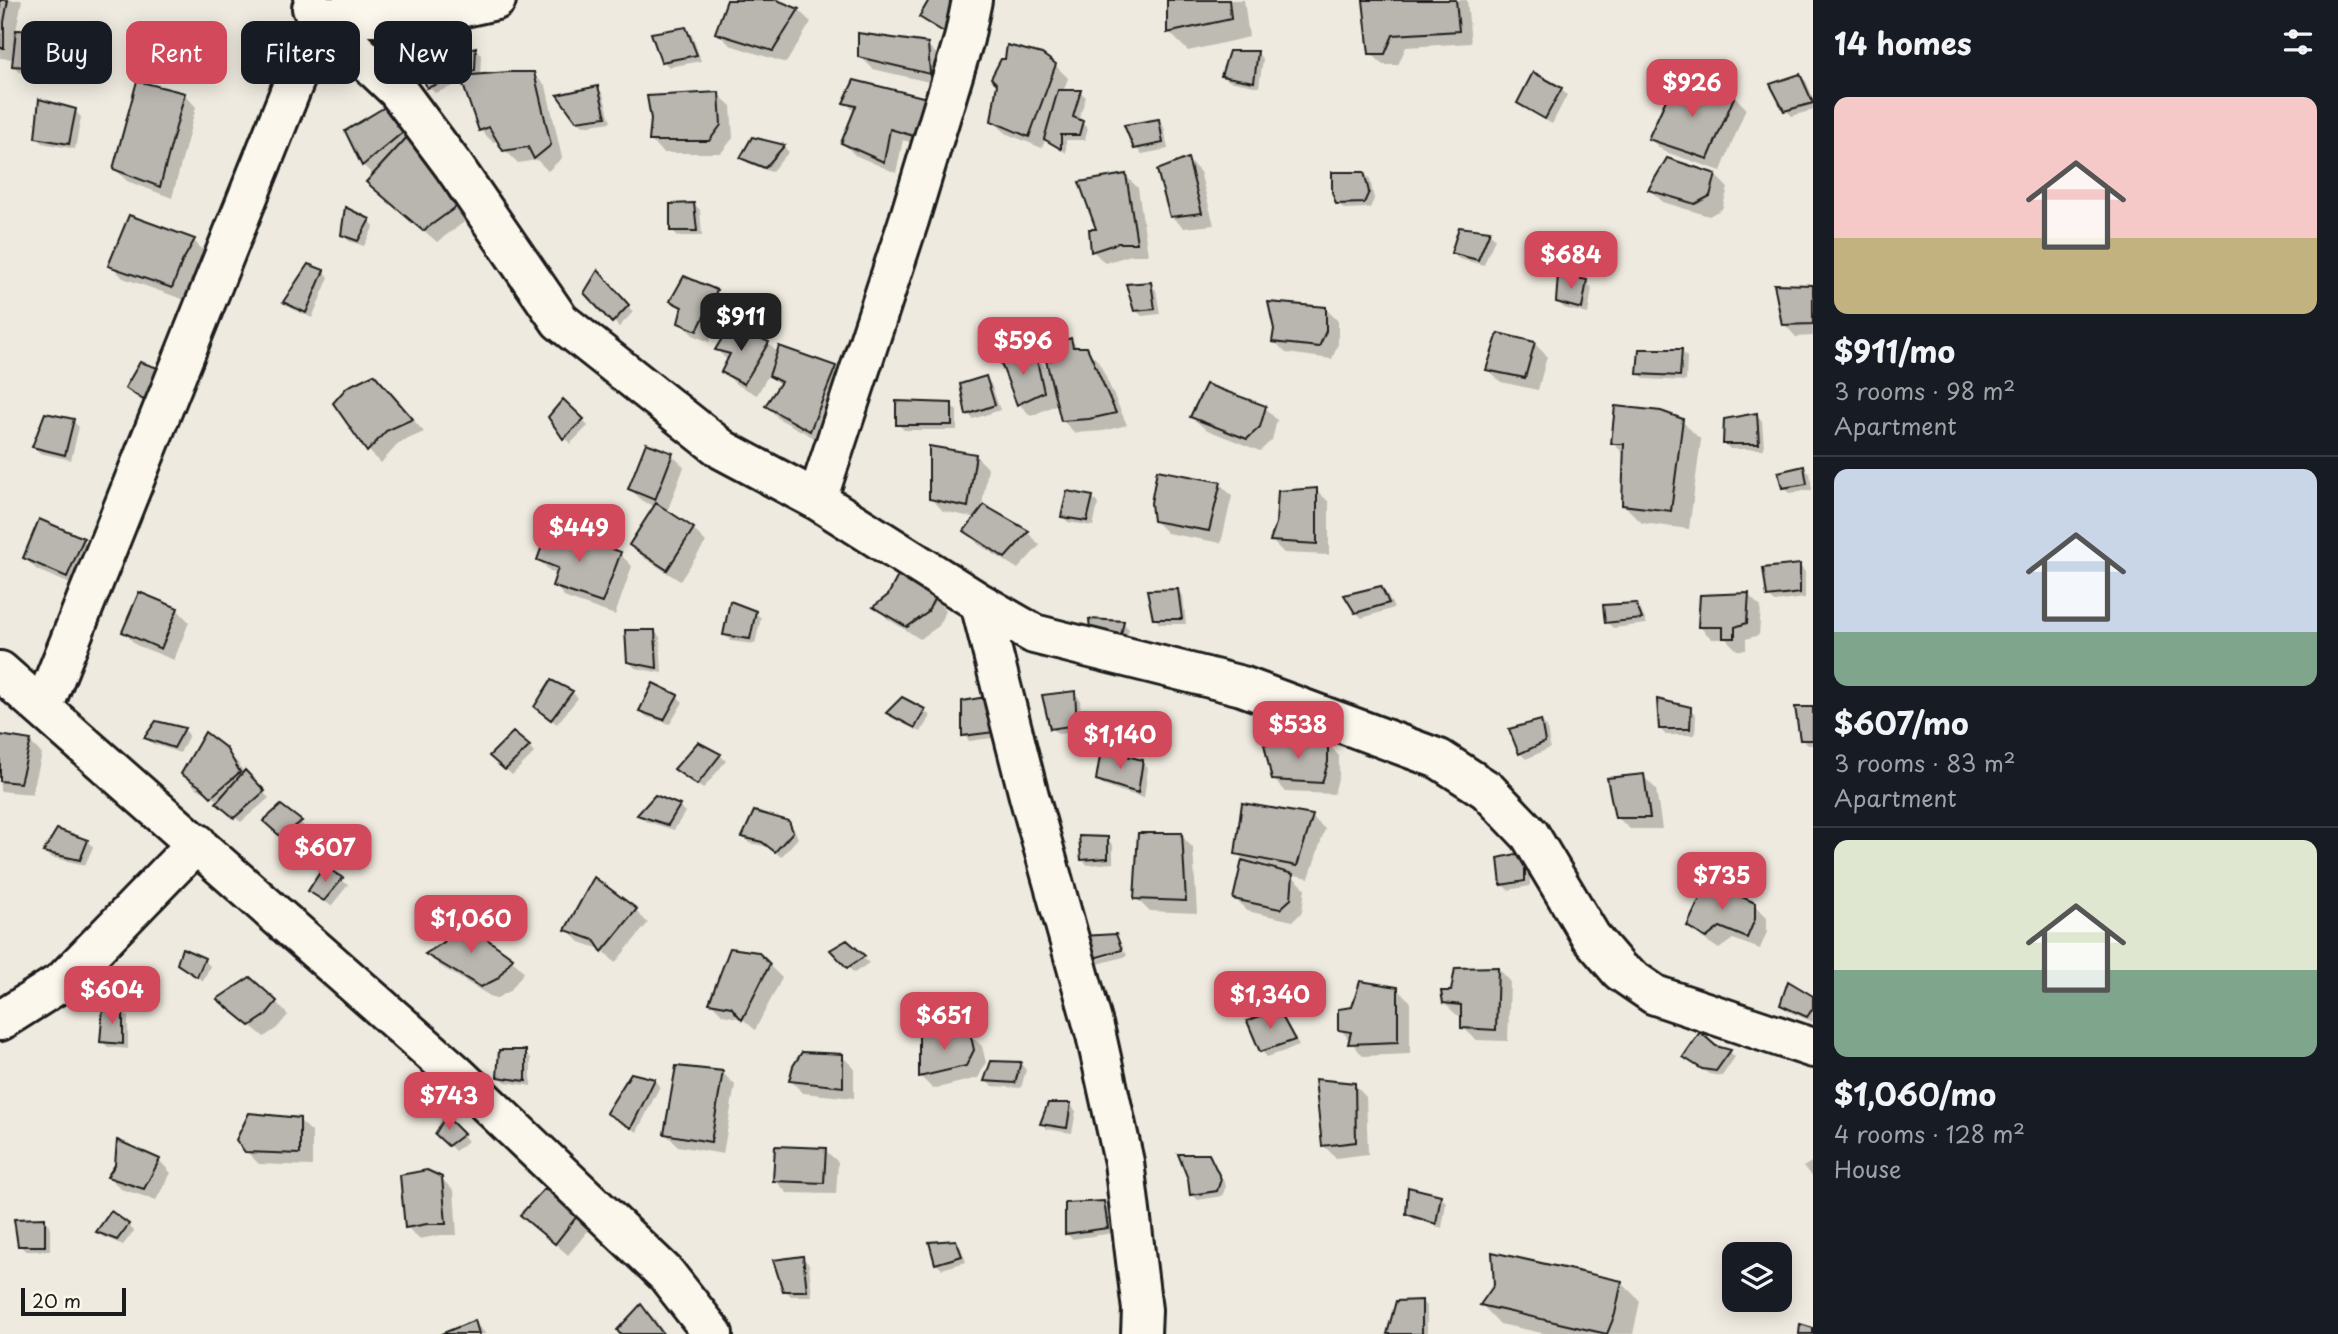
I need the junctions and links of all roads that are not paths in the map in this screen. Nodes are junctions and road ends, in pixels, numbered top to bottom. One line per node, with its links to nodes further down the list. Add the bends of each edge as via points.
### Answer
1 (496, 0): 3 (street, via 419,18)
2 (972, 0): 4 (street, via 909,219)
3 (313, 9): 4 (street, via 397,90 560,321 723,450); 7 (street)
4 (817, 500): 5 (street)
5 (980, 603): 10 (street, via 1034,634 1242,686 1439,759 1487,790 1530,835 1591,937 1620,971 1655,995); 12 (street, via 1096,1035 1124,1162)
6 (0, 671): 7 (street)
7 (43, 708): 8 (street)
8 (197, 843): 9 (street, via 63,981); 11 (street, via 454,1072 666,1274)
9 (0, 1021)
10 (1813, 1048)
11 (713, 1334)
12 (1141, 1334)

